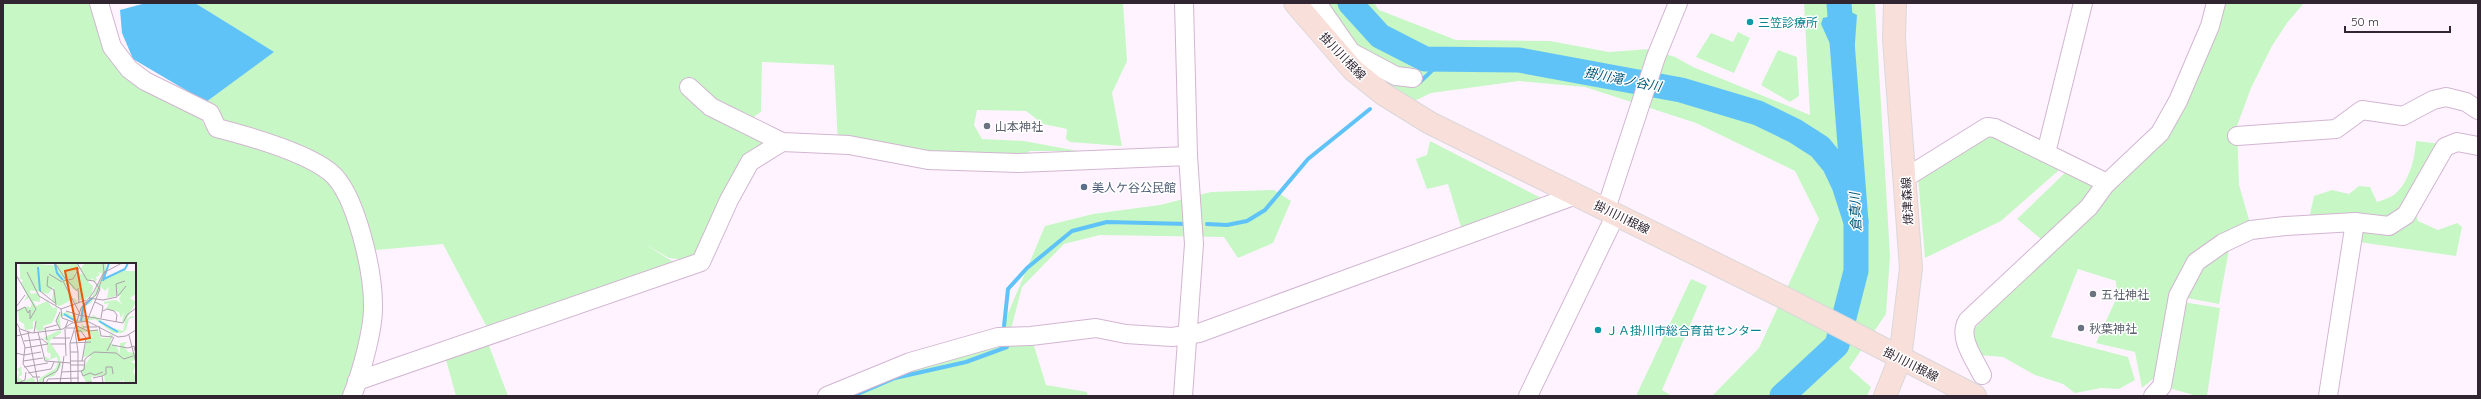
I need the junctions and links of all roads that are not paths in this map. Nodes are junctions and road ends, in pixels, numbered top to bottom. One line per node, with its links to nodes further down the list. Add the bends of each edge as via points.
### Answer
1 (99, 3): 25 (street, via 112,47 129,68 145,81 210,113 217,128 304,157 330,172 341,185 363,236 373,304 371,324)
2 (1184, 3): 16 (street)
3 (1295, 3): 19 (main road, 掛川川根線, via 1353,70 1391,99 1430,124)
4 (1316, 3): 9 (street, via 1351,52 1396,76)
5 (1678, 3): 20 (street, via 1656,57)
6 (1896, 3): 17 (main road, 焼津森線, via 1894,39)
7 (2083, 3): 15 (street)
8 (2216, 3): 18 (street, via 2208,33 2178,101 2160,132)
9 (1413, 78)
10 (689, 87): 13 (street, via 711,107)
11 (2478, 110): 12 (street, via 2466,102 2446,98 2432,100 2404,116 2362,110 2336,129)
12 (2237, 136)
13 (782, 142): 16 (street, via 849,145 928,160 1019,164); 25 (street, via 750,162 729,200 701,262)
14 (2478, 146): 21 (street, via 2457,142 2445,147 2406,215 2390,226)
15 (2046, 153): 17 (street, via 1995,128 1987,127); 18 (street)
16 (1188, 156): 22 (street, via 1194,244)
17 (1906, 178): 23 (main road, 焼津森線, via 1911,268)
18 (2107, 183): 24 (street, via 2089,207 1968,320 1964,327 1964,337)
19 (1576, 195): 20 (main road, 掛川川根線); 22 (street, via 1199,333)
20 (1611, 212): 23 (main road, 掛川川根線); 28 (street)
21 (2355, 222): 31 (street, via 2251,230 2223,243 2196,262 2178,296 2162,386); 32 (street)
22 (1187, 334): 26 (street, via 1172,337 1126,334 1096,328 1031,336 998,337 910,362); 27 (street)
23 (1900, 358): 29 (main road, 焼津森線); 30 (main road, 掛川川根線)
24 (1982, 375)
25 (355, 388)
26 (827, 396)
27 (1183, 396)
28 (1528, 396)
29 (1885, 396)
30 (1975, 396)
31 (2153, 396)
32 (2328, 396)

